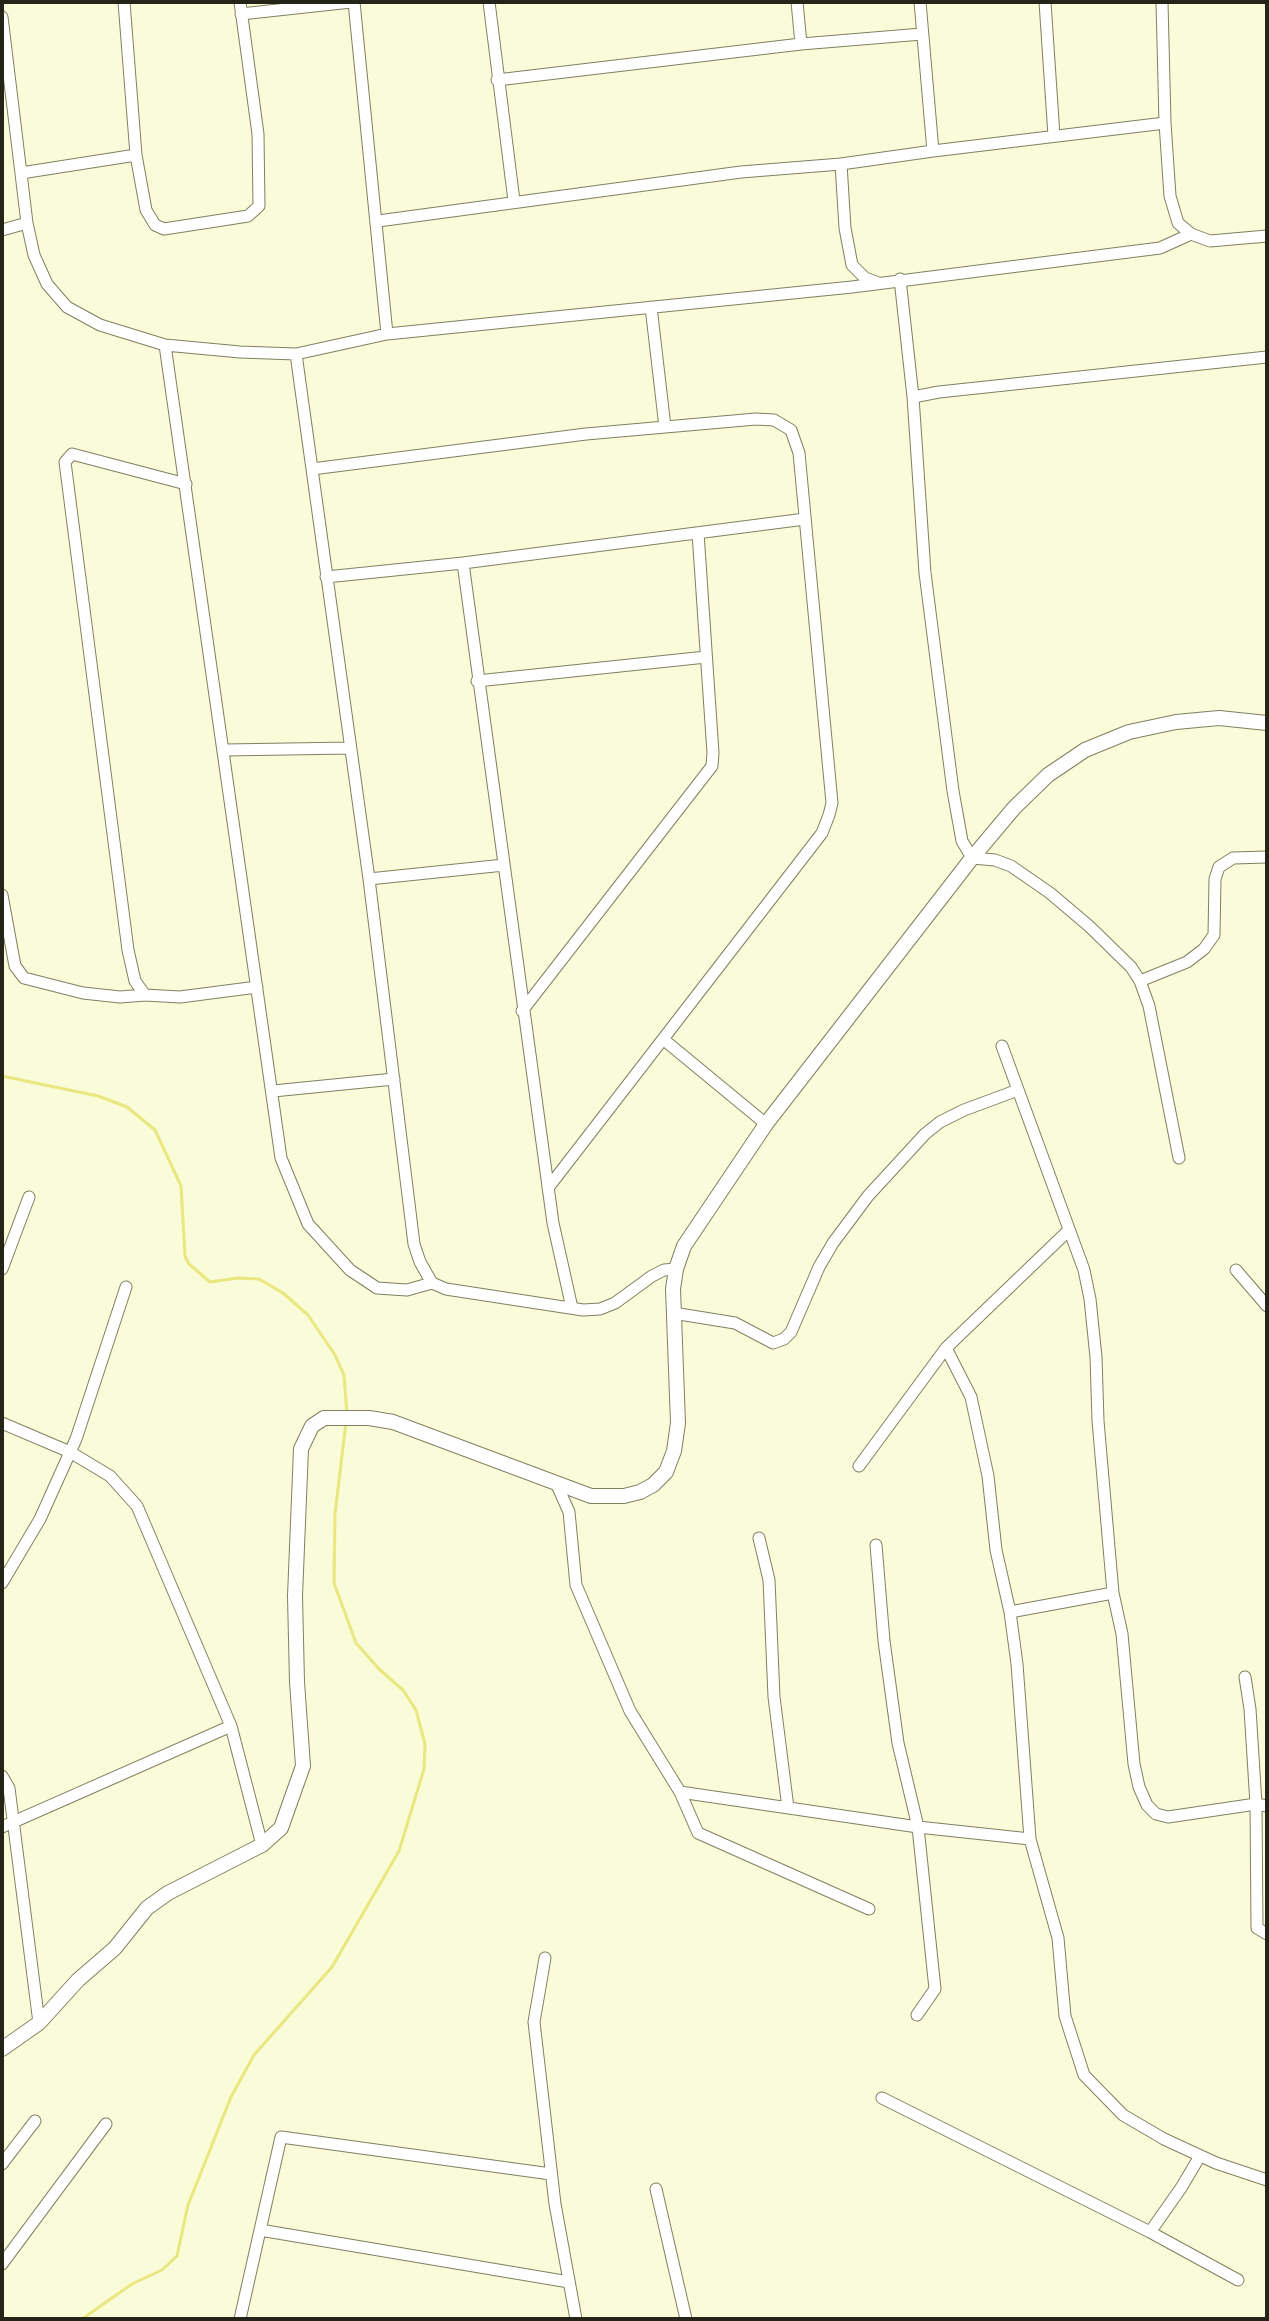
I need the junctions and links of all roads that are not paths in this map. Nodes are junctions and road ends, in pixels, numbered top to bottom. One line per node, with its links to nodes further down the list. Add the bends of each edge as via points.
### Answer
1 (124, 2): 16 (street)
2 (352, 2): 8 (street); 20 (street)
3 (489, 2): 12 (street)
4 (797, 2): 11 (street)
5 (920, 2): 10 (street)
6 (1045, 2): 14 (street)
7 (1162, 2): 13 (street)
8 (241, 8): 16 (street, via 258,134 255,212 164,229 155,225 146,210)
9 (2, 17): 18 (street)
10 (922, 34): 11 (street); 15 (street)
11 (801, 44): 12 (street)
12 (497, 80): 19 (street)
13 (1165, 123): 14 (street); 23 (street, via 1170,196 1178,223)
14 (1054, 136): 15 (street)
15 (933, 151): 17 (street)
16 (136, 155): 18 (street)
17 (841, 164): 19 (street); 26 (street, via 852,265)
18 (21, 173): 21 (street)
19 (514, 201): 20 (street)
20 (378, 221): 28 (street)
21 (27, 223): 22 (street); 29 (street, via 47,284 67,307 100,325)
22 (2, 230)
23 (1191, 234): 24 (street, via 1210,241); 25 (street, via 1160,248)
24 (1267, 236)
25 (900, 279): 26 (street); 32 (street)
26 (876, 282): 27 (street)
27 (651, 307): 28 (street); 33 (street)
28 (387, 334): 30 (street)
29 (165, 345): 30 (street); 35 (street)
30 (296, 354): 34 (street)
31 (1267, 357): 32 (street)
32 (913, 397): 46 (street, via 925,573 962,841)
33 (665, 427): 34 (street); 36 (street, via 756,419 774,420 791,430 799,453)
34 (312, 469): 39 (street)
35 (186, 484): 44 (street); 52 (street, via 72,454 65,462 128,950 135,981)
36 (805, 519): 37 (street); 54 (street, via 829,815 822,833)
37 (698, 533): 38 (street); 40 (street)
38 (463, 563): 39 (street); 41 (street)
39 (326, 577): 43 (street)
40 (706, 657): 41 (street); 53 (street, via 712,766)
41 (477, 681): 47 (street)
42 (1267, 723): 46 (street, via 1219,718 1176,722 1129,732 1085,750 1048,775)
43 (350, 748): 44 (street); 48 (street)
44 (225, 750): 51 (street)
45 (1267, 857): 50 (street, via 1233,858 1219,867 1214,935 1187,962)
46 (972, 858): 50 (street, via 1011,866 1050,893); 59 (street)
47 (504, 865): 48 (street); 53 (street)
48 (369, 879): 56 (street)
49 (2, 895): 52 (street, via 15,966 24,978 83,993)
50 (1140, 981): 60 (street)
51 (257, 987): 52 (street, via 180,997); 58 (street)
52 (145, 995)
53 (522, 1011): 61 (street)
54 (663, 1039): 59 (street); 61 (street)
55 (1002, 1046): 57 (street)
56 (394, 1079): 58 (street); 67 (street, via 414,1244)
57 (1018, 1090): 63 (street); 71 (street, via 964,1110 925,1134 833,1243 784,1339 773,1343 735,1323)
58 (273, 1091): 67 (street, via 281,1158 308,1224 350,1270 377,1288 407,1290)
59 (766, 1124): 65 (street, via 684,1246)
60 (1179, 1158)
61 (548, 1188): 70 (street)
62 (29, 1197): 64 (street)
63 (1069, 1230): 72 (street); 80 (street, via 1090,1299)
64 (2, 1269)
65 (676, 1269): 70 (street, via 664,1270 600,1309); 71 (street)
66 (1236, 1270): 69 (street)
67 (432, 1283): 70 (street)
68 (126, 1287): 74 (street)
69 (1267, 1306)
70 (572, 1308)
71 (673, 1313): 76 (street, via 678,1423 666,1472 640,1492 624,1496 591,1496)
72 (946, 1348): 75 (street); 81 (street, via 971,1397)
73 (2, 1423): 74 (street)
74 (70, 1452): 79 (street, via 40,1519); 83 (street, via 110,1476 137,1506)
75 (859, 1466)
76 (557, 1485): 85 (street, via 569,1512 576,1585 630,1711); 91 (street, via 393,1422 324,1418 312,1426 301,1449 295,1596 303,1766 281,1828)
77 (759, 1538): 87 (street, via 769,1580 774,1697)
78 (876, 1545): 89 (street, via 896,1728)
79 (2, 1583)
80 (1113, 1593): 81 (street); 86 (street, via 1134,1764 1147,1805 1168,1817)
81 (1010, 1612): 90 (street)
82 (1245, 1677): 86 (street)
83 (231, 1726): 88 (street); 91 (street)
84 (2, 1776): 88 (street, via 9,1788)
85 (680, 1792): 87 (street); 92 (street, via 698,1833)
86 (1262, 1805): 93 (street, via 1257,1928)
87 (788, 1808): 89 (street)
88 (8, 1825): 96 (street)
89 (918, 1827): 90 (street); 95 (street, via 935,1989)
90 (1030, 1839): 101 (street, via 1058,1938 1065,2016 1084,2075 1123,2115)
91 (262, 1845): 96 (street, via 147,1908 115,1948)
92 (869, 1909)
93 (1267, 1934)
94 (545, 1958): 103 (street, via 534,2022)
95 (917, 2015)
96 (39, 2023): 97 (street)
97 (2, 2049)
98 (882, 2098): 107 (street)
99 (35, 2121): 102 (street)
100 (106, 2124): 108 (street)
101 (1200, 2156): 104 (street); 107 (street)
102 (2, 2164)
103 (551, 2174): 106 (street, via 281,2137); 110 (street)
104 (1267, 2180)
105 (656, 2189): 113 (street)
106 (260, 2230): 110 (street); 111 (street)
107 (1150, 2232): 109 (street)
108 (2, 2264)
109 (1238, 2280)
110 (569, 2282): 112 (street)
111 (240, 2319)
112 (576, 2319)
113 (686, 2319)

